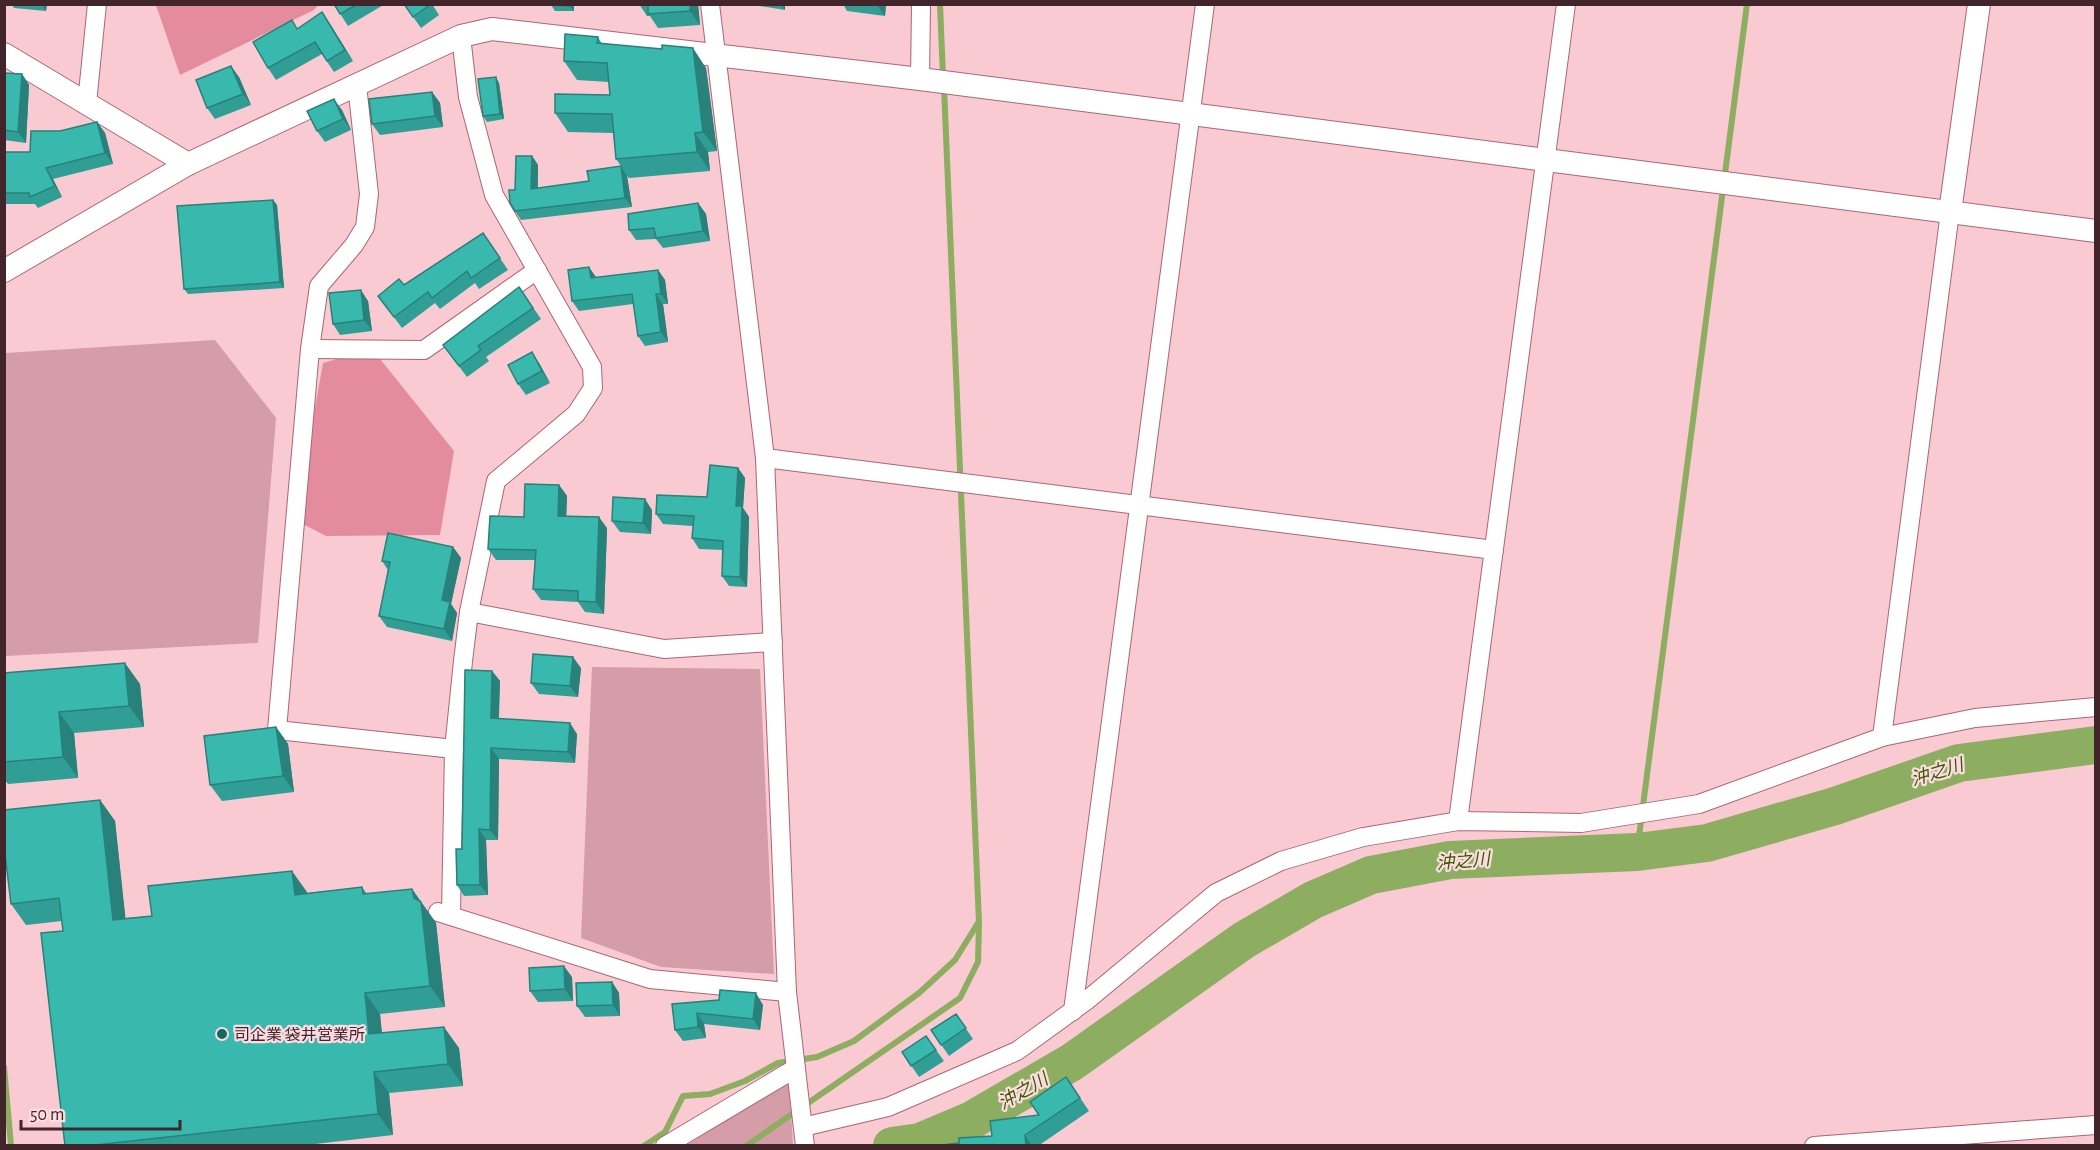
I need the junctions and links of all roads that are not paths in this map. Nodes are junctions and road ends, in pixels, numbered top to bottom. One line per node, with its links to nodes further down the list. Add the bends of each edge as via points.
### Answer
1 (97, 4): 12 (street)
2 (710, 4): 9 (street)
3 (921, 4): 10 (street)
4 (1206, 4): 13 (street)
5 (1566, 4): 14 (street)
6 (1979, 4): 16 (street)
7 (461, 36): 9 (street, via 492,29); 11 (street); 18 (street, via 468,97 494,195)
8 (4, 54): 12 (street)
9 (716, 55): 10 (street); 21 (street)
10 (924, 80): 13 (street)
11 (357, 85): 15 (street); 20 (street, via 369,194 365,228 319,286)
12 (87, 103): 15 (street)
13 (1191, 114): 14 (street); 22 (street)
14 (1546, 160): 16 (street); 23 (street)
15 (188, 164): 19 (street)
16 (1950, 212): 17 (street); 27 (street)
17 (2096, 231)
18 (537, 270): 20 (street, via 424,350); 24 (street, via 592,367 593,387 576,414 496,481)
19 (4, 271)
20 (310, 349): 28 (street, via 277,730)
21 (765, 458): 22 (street); 25 (street)
22 (1140, 504): 23 (street); 31 (street)
23 (1494, 550): 29 (street)
24 (469, 612): 25 (street, via 664,649); 28 (street)
25 (773, 642): 30 (street)
26 (2096, 706): 27 (street, via 1975,718)
27 (1882, 737): 29 (street, via 1700,804 1581,823)
28 (454, 749): 30 (street, via 444,914 650,979)
29 (1458, 821): 31 (street, via 1342,843 1281,861 1226,888)
30 (787, 992): 32 (street)
31 (1073, 1011): 34 (street, via 1017,1051 888,1107)
32 (796, 1068): 34 (street); 36 (street)
33 (2096, 1125): 35 (street)
34 (804, 1137)
35 (1842, 1144): 37 (street)
36 (665, 1146)
37 (1814, 1146)

